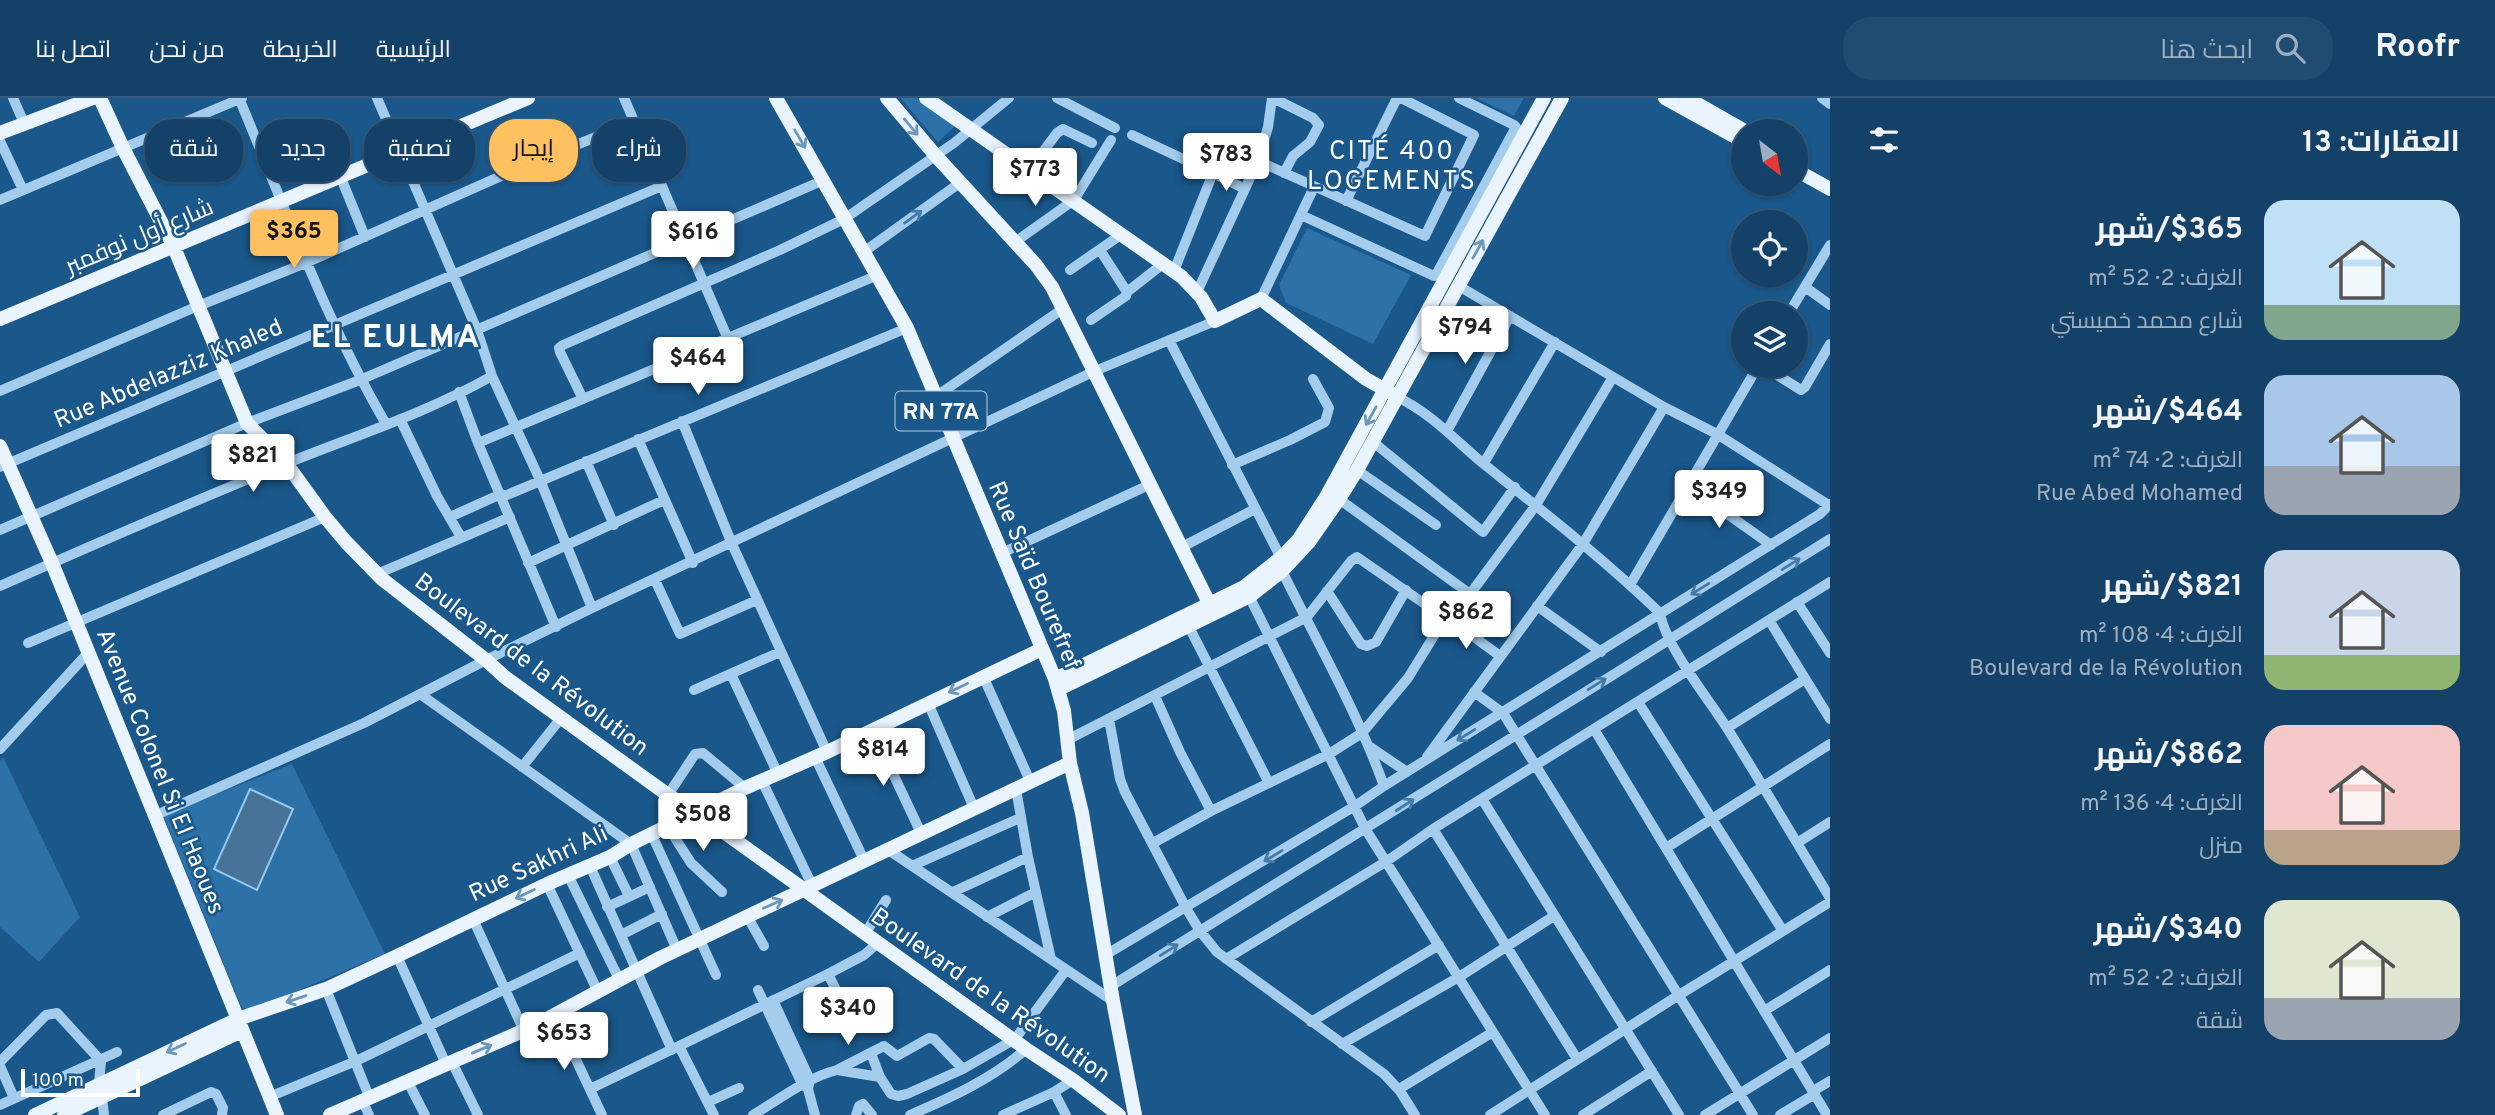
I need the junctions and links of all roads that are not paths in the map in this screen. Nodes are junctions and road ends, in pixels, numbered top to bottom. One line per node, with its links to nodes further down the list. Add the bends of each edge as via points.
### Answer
1 (13, 98): 26 (street)
2 (93, 98): 26 (main road)
3 (100, 98): 38 (main road, Boulevard de la Révolution)
4 (240, 98): 38 (street); 61 (street)
5 (377, 98): 23 (street)
6 (528, 98): 21 (main road, شارع أول نوفمبر)
7 (624, 98): 25 (street)
8 (776, 98): 47 (main road, Rue Saïd Bourefref / RN 77A, one-way to 47)
9 (887, 98): 39 (main road, one-way to 39)
10 (926, 98): 28 (main road)
11 (1009, 98): 28 (street)
12 (1057, 98): 29 (street)
13 (1272, 98): 40 (street); 44 (street, via 1319,125)
14 (1399, 98): 60 (street); 60 (street, via 1474,135 1427,234)
15 (1459, 98): 63 (street, via 1516,127 1436,275)
16 (1545, 98): 110 (main road)
17 (1562, 98): 80 (main road, one-way to 17)
18 (1665, 98): 31 (main road)
19 (1687, 98): 27 (main road)
20 (1822, 98): 22 (street)
21 (499, 104): 24 (main road, شارع أول نوفمبر)
22 (1830, 104)
23 (386, 119)
24 (469, 119)
25 (633, 119)
26 (24, 122): 30 (main road)
27 (1731, 123)
28 (971, 128): 39 (street); 42 (main road)
29 (1115, 128)
30 (0, 133)
31 (1731, 134)
32 (1132, 135): 43 (street)
33 (592, 139): 62 (street)
34 (1111, 140): 59 (street)
35 (0, 141): 57 (street)
36 (1092, 142): 42 (street, via 1063,129)
37 (1226, 144): 40 (street)
38 (123, 148): 57 (street); 69 (main road, Boulevard de la Révolution)
39 (936, 156): 52 (main road); 64 (street)
40 (1258, 161): 44 (street); 55 (street)
41 (1808, 167): 46 (main road)
42 (1030, 169): 59 (main road)
43 (1213, 173): 55 (street); 74 (street)
44 (1284, 173): 54 (street)
45 (1808, 177): 56 (main road)
46 (1830, 179)
47 (824, 180): 64 (main road, Rue Saïd Bourefref / RN 77A); 67 (street)
48 (331, 182): 61 (main road, شارع أول نوفمبر)
49 (343, 182): 66 (street)
50 (412, 182): 62 (street)
51 (660, 182): 53 (street)
52 (961, 182): 68 (main road); 72 (street, one-way to 52)
53 (662, 186): 67 (street); 76 (street, Rue Abdelazziz Khaled)
54 (1314, 187): 60 (street); 63 (street)
55 (1245, 188): 83 (street)
56 (1830, 189)
57 (23, 190): 58 (street)
58 (0, 200)
59 (1074, 200): 65 (main road); 68 (street)
60 (1346, 201)
61 (282, 202): 69 (main road, شارع أول نوفمبر); 73 (street)
62 (423, 209): 66 (street); 76 (street)
63 (1301, 215): 84 (street)
64 (844, 219): 72 (main road, Rue Saïd Bourefref / RN 77A); 79 (street)
65 (1122, 234): 71 (street); 74 (main road)
66 (365, 237): 73 (street)
67 (685, 240): 79 (street); 95 (street)
68 (1015, 242): 88 (main road, via 1037,265)
69 (173, 245): 87 (main road, Boulevard de la Révolution); 90 (main road, شارع أول نوفمبر)
70 (1830, 245): 78 (street)
71 (1100, 250): 75 (street); 82 (street)
72 (865, 251): 77 (main road, Rue Saïd Bourefref / RN 77A)
73 (308, 262): 87 (street); 93 (street)
74 (1169, 267): 82 (street); 83 (main road)
75 (1070, 270)
76 (453, 275): 93 (street, Rue Abdelazziz Khaled); 95 (street)
77 (878, 275): 94 (main road, Rue Saïd Bourefref / RN 77A); 96 (street)
78 (1808, 282)
79 (703, 284): 96 (street); 112 (street, via 559,348)
80 (1457, 285): 89 (street); 110 (main road, via 1404,382)
81 (1805, 287): 85 (street); 86 (street)
82 (1127, 292): 91 (street)
83 (1197, 292): 92 (main road)
84 (1261, 299): 92 (main road); 110 (main road)
85 (1796, 301)
86 (1830, 305)
87 (198, 306): 100 (main road, Boulevard de la Révolution); 108 (street)
88 (1064, 309): 101 (main road); 111 (street)
89 (1510, 316): 98 (street); 119 (street)
90 (0, 319)
91 (1091, 320)
92 (1215, 321): 97 (street)
93 (334, 326): 100 (street, Rue Abdelazziz Khaled); 107 (street)
94 (907, 328): 111 (main road, Rue Saïd Bourefref / RN 77A); 115 (street)
95 (477, 330): 102 (street); 107 (street)
96 (728, 339): 112 (street)
97 (1170, 340): 101 (street); 129 (street)
98 (1555, 342): 103 (street); 128 (street)
99 (1830, 344): 105 (street, via 1801,390)
100 (225, 371): 116 (main road, Boulevard de la Révolution); 130 (street, Rue Abdelazziz Khaled)
101 (1095, 371): 121 (street); 133 (main road)
102 (492, 376): 109 (street); 118 (street)
103 (1614, 377): 113 (street); 139 (street)
104 (1751, 378): 120 (street)
105 (1782, 378)
106 (1313, 379): 129 (street, via 1329,408 1325,422)
107 (360, 380): 116 (street); 117 (street)
108 (0, 391)
109 (459, 392): 114 (street); 124 (street)
110 (1391, 393): 119 (street); 123 (main road); 161 (main road, one-way to 161)
111 (935, 397): 121 (main road, Rue Saïd Bourefref / RN 77A)
112 (583, 399): 118 (street)
113 (1664, 407): 120 (street); 153 (street)
114 (400, 419): 117 (street); 145 (street)
115 (682, 421): 122 (street); 152 (street)
116 (247, 423): 127 (main road, Boulevard de la Révolution); 143 (street)
117 (386, 424): 127 (street)
118 (517, 427): 124 (street); 132 (street)
119 (1447, 431): 128 (street)
120 (1717, 434): 134 (street); 140 (street)
121 (953, 438): 152 (street); 157 (main road, Rue Saïd Bourefref / RN 77A)
122 (638, 439): 126 (street); 138 (street)
123 (1372, 441): 131 (main road); 135 (street, via 1483,532)
124 (478, 443): 136 (street)
125 (0, 446): 130 (main road, Avenue Colonel Si El Haoues)
126 (586, 461): 132 (street); 147 (street)
127 (286, 463): 144 (main road, Boulevard de la Révolution); 158 (street)
128 (1484, 463): 135 (street)
129 (1232, 465): 141 (street)
130 (4, 466): 143 (main road, Avenue Colonel Si El Haoues)
131 (1357, 470): 137 (main road); 148 (street)
132 (540, 480): 136 (street); 155 (street)
133 (1151, 484): 156 (main road); 157 (street)
134 (1688, 486): 154 (street); 165 (street)
135 (1515, 488): 139 (street)
136 (502, 495): 145 (street); 146 (street)
137 (1339, 499): 161 (main road, via 1309,542); 170 (street)
138 (664, 500): 147 (street); 160 (street)
139 (1536, 505): 153 (street); 170 (street)
140 (1830, 505): 142 (street)
141 (1255, 509): 156 (street); 161 (street)
142 (1825, 514): 154 (street)
143 (32, 517): 149 (street); 158 (main road, Avenue Colonel Si El Haoues)
144 (325, 517): 162 (main road, Boulevard de la Révolution); 180 (street)
145 (450, 517): 150 (street)
146 (510, 517): 150 (street); 159 (street)
147 (614, 525): 155 (street)
148 (1436, 525)
149 (0, 530)
150 (461, 537): 162 (street)
151 (1830, 539): 184 (street, one-way to 151)
152 (732, 544): 160 (street); 171 (street)
153 (1583, 544): 165 (street); 174 (street)
154 (1771, 545): 176 (street, one-way to 176)
155 (566, 546): 159 (street); 175 (street)
156 (1182, 547): 173 (main road)
157 (1002, 553): 187 (main road, Rue Saïd Bourefref / RN 77A)
158 (52, 563): 166 (street); 180 (main road, Avenue Colonel Si El Haoues)
159 (528, 563): 182 (street)
160 (693, 563): 163 (street)
161 (1281, 565): 168 (main road); 177 (street)
162 (377, 574): 192 (main road, Boulevard de la Révolution)
163 (655, 580): 171 (street, via 680,634); 175 (street)
164 (1830, 582): 172 (street)
165 (1630, 585): 176 (street)
166 (0, 586)
167 (1406, 590): 169 (street, via 1357,557); 169 (street, via 1376,642 1367,646); 178 (street)
168 (1247, 591): 173 (main road); 181 (main road); 183 (street)
169 (1327, 592): 177 (street)
170 (1470, 594): 178 (street)
171 (757, 600): 188 (street)
172 (1797, 602): 179 (street); 186 (street)
173 (1209, 603): 198 (main road)
174 (1537, 606): 189 (street); 191 (street)
175 (592, 608): 182 (street)
176 (1660, 613): 184 (street); 189 (street)
177 (1307, 617): 183 (street); 212 (street)
178 (1448, 619): 191 (street); 212 (street, via 1408,678)
179 (1769, 620): 194 (street); 197 (street)
180 (75, 622): 185 (street); 190 (main road, Avenue Colonel Si El Haoues)
181 (1188, 625): 193 (street); 198 (main road)
182 (556, 626): 192 (street)
183 (1271, 637): 193 (street); 219 (street)
184 (1670, 639): 194 (street); 213 (street, one-way to 184)
185 (28, 643)
186 (1828, 646)
187 (1042, 649): 196 (main road, Rue Sakhri Ali); 198 (main road, Rue Saïd Bourefref / RN 77A)
188 (780, 652): 195 (street); 218 (street)
189 (1601, 652): 205 (street)
190 (88, 653): 217 (street); 239 (main road, Avenue Colonel Si El Haoues)
191 (1500, 656): 200 (street)
192 (486, 660): 201 (street); 206 (main road, Boulevard de la Révolution)
193 (1211, 666): 202 (street); 228 (street)
194 (1688, 670): 204 (street); 209 (street)
195 (731, 674): 199 (street); 225 (street)
196 (983, 676): 203 (main road, Rue Sakhri Ali, one-way to 203); 227 (street)
197 (1805, 679): 208 (street); 209 (street)
198 (1057, 684): 214 (main road, Rue Saïd Bourefref / RN 77A)
199 (694, 690)
200 (1474, 692): 205 (street); 220 (street)
201 (420, 694): 223 (street); 239 (street)
202 (1155, 696): 207 (street); 237 (street)
203 (928, 702): 210 (main road, Rue Sakhri Ali); 236 (street)
204 (1638, 702): 211 (street); 241 (street)
205 (1503, 713): 213 (street); 220 (street, one-way to 220)
206 (561, 718): 223 (street); 233 (main road, Boulevard de la Révolution)
207 (1109, 719): 214 (street); 248 (street, via 1120,779)
208 (1830, 719)
209 (1727, 728): 230 (street)
210 (872, 729): 218 (main road, Rue Sakhri Ali); 246 (street)
211 (1594, 729): 222 (street); 251 (street)
212 (1362, 733): 216 (street); 219 (street)
213 (1516, 734): 222 (street); 245 (street, one-way to 213)
214 (1069, 739): 221 (main road, Rue Saïd Bourefref / RN 77A)
215 (1830, 744): 230 (street)
216 (1370, 747): 224 (street); 229 (street)
217 (0, 749)
218 (821, 754): 225 (main road, Rue Sakhri Ali); 255 (street)
219 (1329, 754): 228 (street); 235 (street)
220 (1423, 762): 224 (street)
221 (1070, 763): 227 (main road); 287 (main road, Rue Saïd Bourefref / RN 77A)
222 (1535, 766): 234 (street); 305 (street)
223 (522, 767): 250 (street)
224 (1407, 772): 229 (street)
225 (778, 774): 226 (main road, Rue Sakhri Ali)
226 (762, 781): 231 (main road, Rue Sakhri Ali); 262 (street)
227 (1030, 781): 232 (main road)
228 (1269, 783): 237 (street)
229 (1384, 786): 235 (street)
230 (1762, 787): 241 (street); 249 (street)
231 (745, 788): 233 (street, via 703,753 695,754); 238 (main road, Rue Sakhri Ali)
232 (1016, 789): 236 (main road); 240 (street)
233 (668, 795): 238 (main road, Boulevard de la Révolution)
234 (1482, 799): 244 (street); 273 (street)
235 (1355, 806): 245 (street); 270 (street, one-way to 270)
236 (974, 808): 246 (main road)
237 (1211, 811): 248 (street)
238 (696, 812): 243 (main road, Rue Sakhri Ali); 262 (main road, Boulevard de la Révolution)
239 (154, 816): 311 (main road, Avenue Colonel Si El Haoues)
240 (1020, 818): 254 (street); 257 (street)
241 (1712, 818): 251 (street); 277 (street)
242 (1830, 822): 249 (street)
243 (668, 827): 247 (main road, Rue Sakhri Ali); 263 (street, via 691,863)
244 (1433, 829): 256 (street); 283 (street)
245 (1366, 830): 256 (street); 276 (street)
246 (922, 833): 252 (main road)
247 (652, 835): 250 (main road, Rue Sakhri Ali); 280 (street)
248 (1153, 843): 270 (street)
249 (1797, 843): 268 (street)
250 (631, 844): 253 (main road, Rue Sakhri Ali); 261 (street)
251 (1665, 848): 291 (street)
252 (887, 849): 255 (main road); 257 (street)
253 (610, 857): 258 (main road, Rue Sakhri Ali); 266 (street)
254 (1028, 857): 264 (street); 265 (street)
255 (864, 860): 262 (main road)
256 (1387, 860): 282 (street); 289 (street)
257 (914, 865): 264 (street)
258 (590, 866): 259 (main road, Rue Sakhri Ali); 269 (street)
259 (568, 875): 260 (main road, Rue Sakhri Ali); 298 (street)
260 (547, 884): 275 (main road, Rue Sakhri Ali, one-way to 275); 286 (street)
261 (650, 887): 266 (street); 271 (street)
262 (808, 887): 272 (main road, one-way to 262); 279 (main road, Boulevard de la Révolution)
263 (722, 892)
264 (953, 892): 274 (street)
265 (1036, 892): 274 (street); 290 (street)
266 (629, 896): 269 (street)
267 (886, 900): 279 (street)
268 (1830, 900): 277 (street)
269 (607, 906): 278 (street)
270 (1186, 908): 276 (street); 287 (street)
271 (662, 915): 278 (street); 285 (street)
272 (747, 916): 280 (main road); 284 (street)
273 (1554, 916): 283 (street); 313 (street)
274 (987, 917): 290 (street)
275 (473, 919): 288 (main road, Rue Sakhri Ali); 301 (street)
276 (1200, 931): 289 (street); 299 (street, one-way to 276)
277 (1783, 931): 291 (street)
278 (621, 934): 294 (street)
279 (865, 934): 281 (main road, Boulevard de la Révolution)
280 (701, 939): 285 (main road); 296 (street)
281 (879, 942): 295 (street); 317 (main road, Boulevard de la Révolution)
282 (1439, 945): 297 (street); 310 (street)
283 (1506, 945): 297 (street); 323 (street)
284 (764, 946)
285 (677, 950): 294 (main road)
286 (580, 953): 301 (street); 303 (street)
287 (1107, 954): 299 (main road, Rue Saïd Bourefref / RN 77A)
288 (397, 956): 300 (main road, Rue Sakhri Ali); 312 (street)
289 (1226, 958): 310 (street)
290 (1051, 959): 292 (street)
291 (1734, 961): 305 (street); 308 (street)
292 (1066, 970): 306 (street); 317 (street)
293 (1830, 970): 308 (street)
294 (636, 971): 298 (main road); 319 (street)
295 (828, 974): 304 (street, via 849,1016); 307 (street)
296 (716, 975)
297 (1459, 977): 315 (street); 318 (street)
298 (619, 979): 303 (main road)
299 (1111, 986): 306 (main road, Rue Saïd Bourefref / RN 77A)
300 (326, 989): 311 (main road, Rue Sakhri Ali, one-way to 311); 326 (street)
301 (506, 989): 312 (street); 314 (street)
302 (758, 990): 307 (street)
303 (598, 992): 309 (main road)
304 (882, 995)
305 (1679, 995): 313 (street); 343 (street)
306 (1113, 1001): 350 (main road, Rue Saïd Bourefref / RN 77A)
307 (769, 1002): 319 (street); 336 (street)
308 (1764, 1011): 325 (street)
309 (555, 1015): 314 (main road); 338 (street)
310 (1311, 1021): 318 (street)
311 (240, 1025): 340 (main road, Rue Sakhri Ali); 345 (main road, Avenue Colonel Si El Haoues)
312 (431, 1026): 326 (street); 327 (street)
313 (1625, 1029): 323 (street); 331 (street)
314 (524, 1031): 327 (main road, one-way to 314)
315 (1493, 1032): 339 (street); 341 (street)
316 (1830, 1038): 325 (street)
317 (1015, 1039): 320 (main road, Boulevard de la Révolution); 329 (street)
318 (1342, 1044): 339 (street)
319 (676, 1048): 338 (street); 347 (street)
320 (1026, 1049): 333 (main road, Boulevard de la Révolution); 367 (street, via 993,1074)
321 (117, 1052): 324 (street)
322 (872, 1052): 329 (street, via 884,1046 897,1056 929,1038); 330 (street); 332 (street)
323 (1577, 1059): 341 (street)
324 (101, 1060): 328 (street, via 61,1016 51,1013); 340 (street); 346 (street)
325 (1794, 1060): 343 (street); 344 (street)
326 (356, 1061): 345 (street); 349 (street)
327 (449, 1063): 335 (main road); 360 (street)
328 (0, 1064): 346 (street)
329 (963, 1069): 332 (street, via 898,1096 891,1094)
330 (837, 1070): 332 (street); 336 (street)
331 (1652, 1071): 373 (street); 374 (street)
332 (880, 1077)
333 (1073, 1080): 342 (street); 351 (main road, Boulevard de la Révolution)
334 (1830, 1081): 344 (street)
335 (408, 1082): 349 (main road); 359 (street)
336 (807, 1085): 363 (street); 364 (street)
337 (739, 1088): 347 (street)
338 (590, 1089): 361 (street)
339 (1399, 1089): 370 (street)
340 (101, 1090): 352 (main road); 353 (main road); 354 (street)
341 (1530, 1091): 371 (street); 372 (street)
342 (1054, 1092): 368 (street); 369 (street)
343 (1740, 1093): 375 (street); 376 (street)
344 (1814, 1093): 377 (street); 378 (street)
345 (269, 1097): 357 (main road, Avenue Colonel Si El Haoues)
346 (15, 1098): 348 (street)
347 (708, 1102): 362 (street)
348 (0, 1105)
349 (367, 1105): 358 (main road)
350 (1135, 1112)
351 (1116, 1113)
352 (34, 1115)
353 (64, 1115)
354 (104, 1115)
355 (163, 1115): 356 (street, via 211,1092 223,1108)
356 (222, 1115)
357 (277, 1115)
358 (330, 1115)
359 (425, 1115)
360 (478, 1115)
361 (603, 1115)
362 (714, 1115)
363 (753, 1115)
364 (815, 1115)
365 (856, 1115): 366 (street, via 863,1104)
366 (872, 1115)
367 (910, 1115)
368 (1003, 1115)
369 (1066, 1115)
370 (1415, 1115)
371 (1490, 1115)
372 (1545, 1115)
373 (1583, 1115)
374 (1679, 1115)
375 (1705, 1115)
376 (1753, 1115)
377 (1780, 1115)
378 (1827, 1115)

